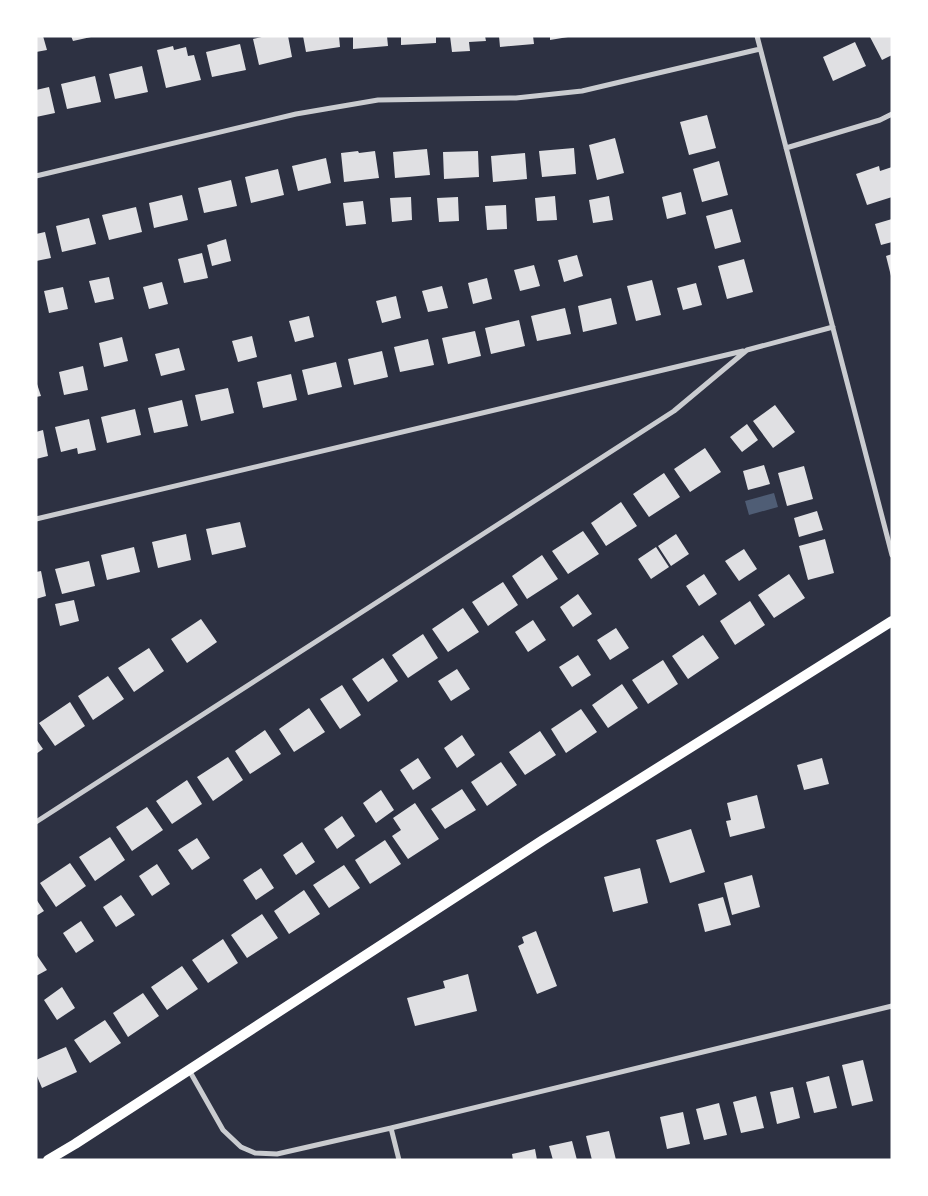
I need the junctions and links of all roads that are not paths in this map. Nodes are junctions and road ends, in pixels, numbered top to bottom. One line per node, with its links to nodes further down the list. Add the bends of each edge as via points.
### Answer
1 (757, 36): 2 (street)
2 (760, 49): 4 (street); 5 (street, via 582,91 516,98 378,100 296,114)
3 (892, 114): 4 (street)
4 (786, 148): 6 (street)
5 (36, 176)
6 (833, 328): 7 (street); 9 (street)
7 (747, 350): 8 (street); 11 (street, via 674,411)
8 (36, 519)
9 (892, 555)
10 (892, 621): 13 (main road, via 535,846)
11 (36, 822)
12 (892, 1006): 14 (street)
13 (189, 1070): 14 (street, via 224,1130 241,1147 255,1152 277,1154); 15 (main road)
14 (391, 1128): 16 (street)
15 (48, 1160)
16 (399, 1160)

